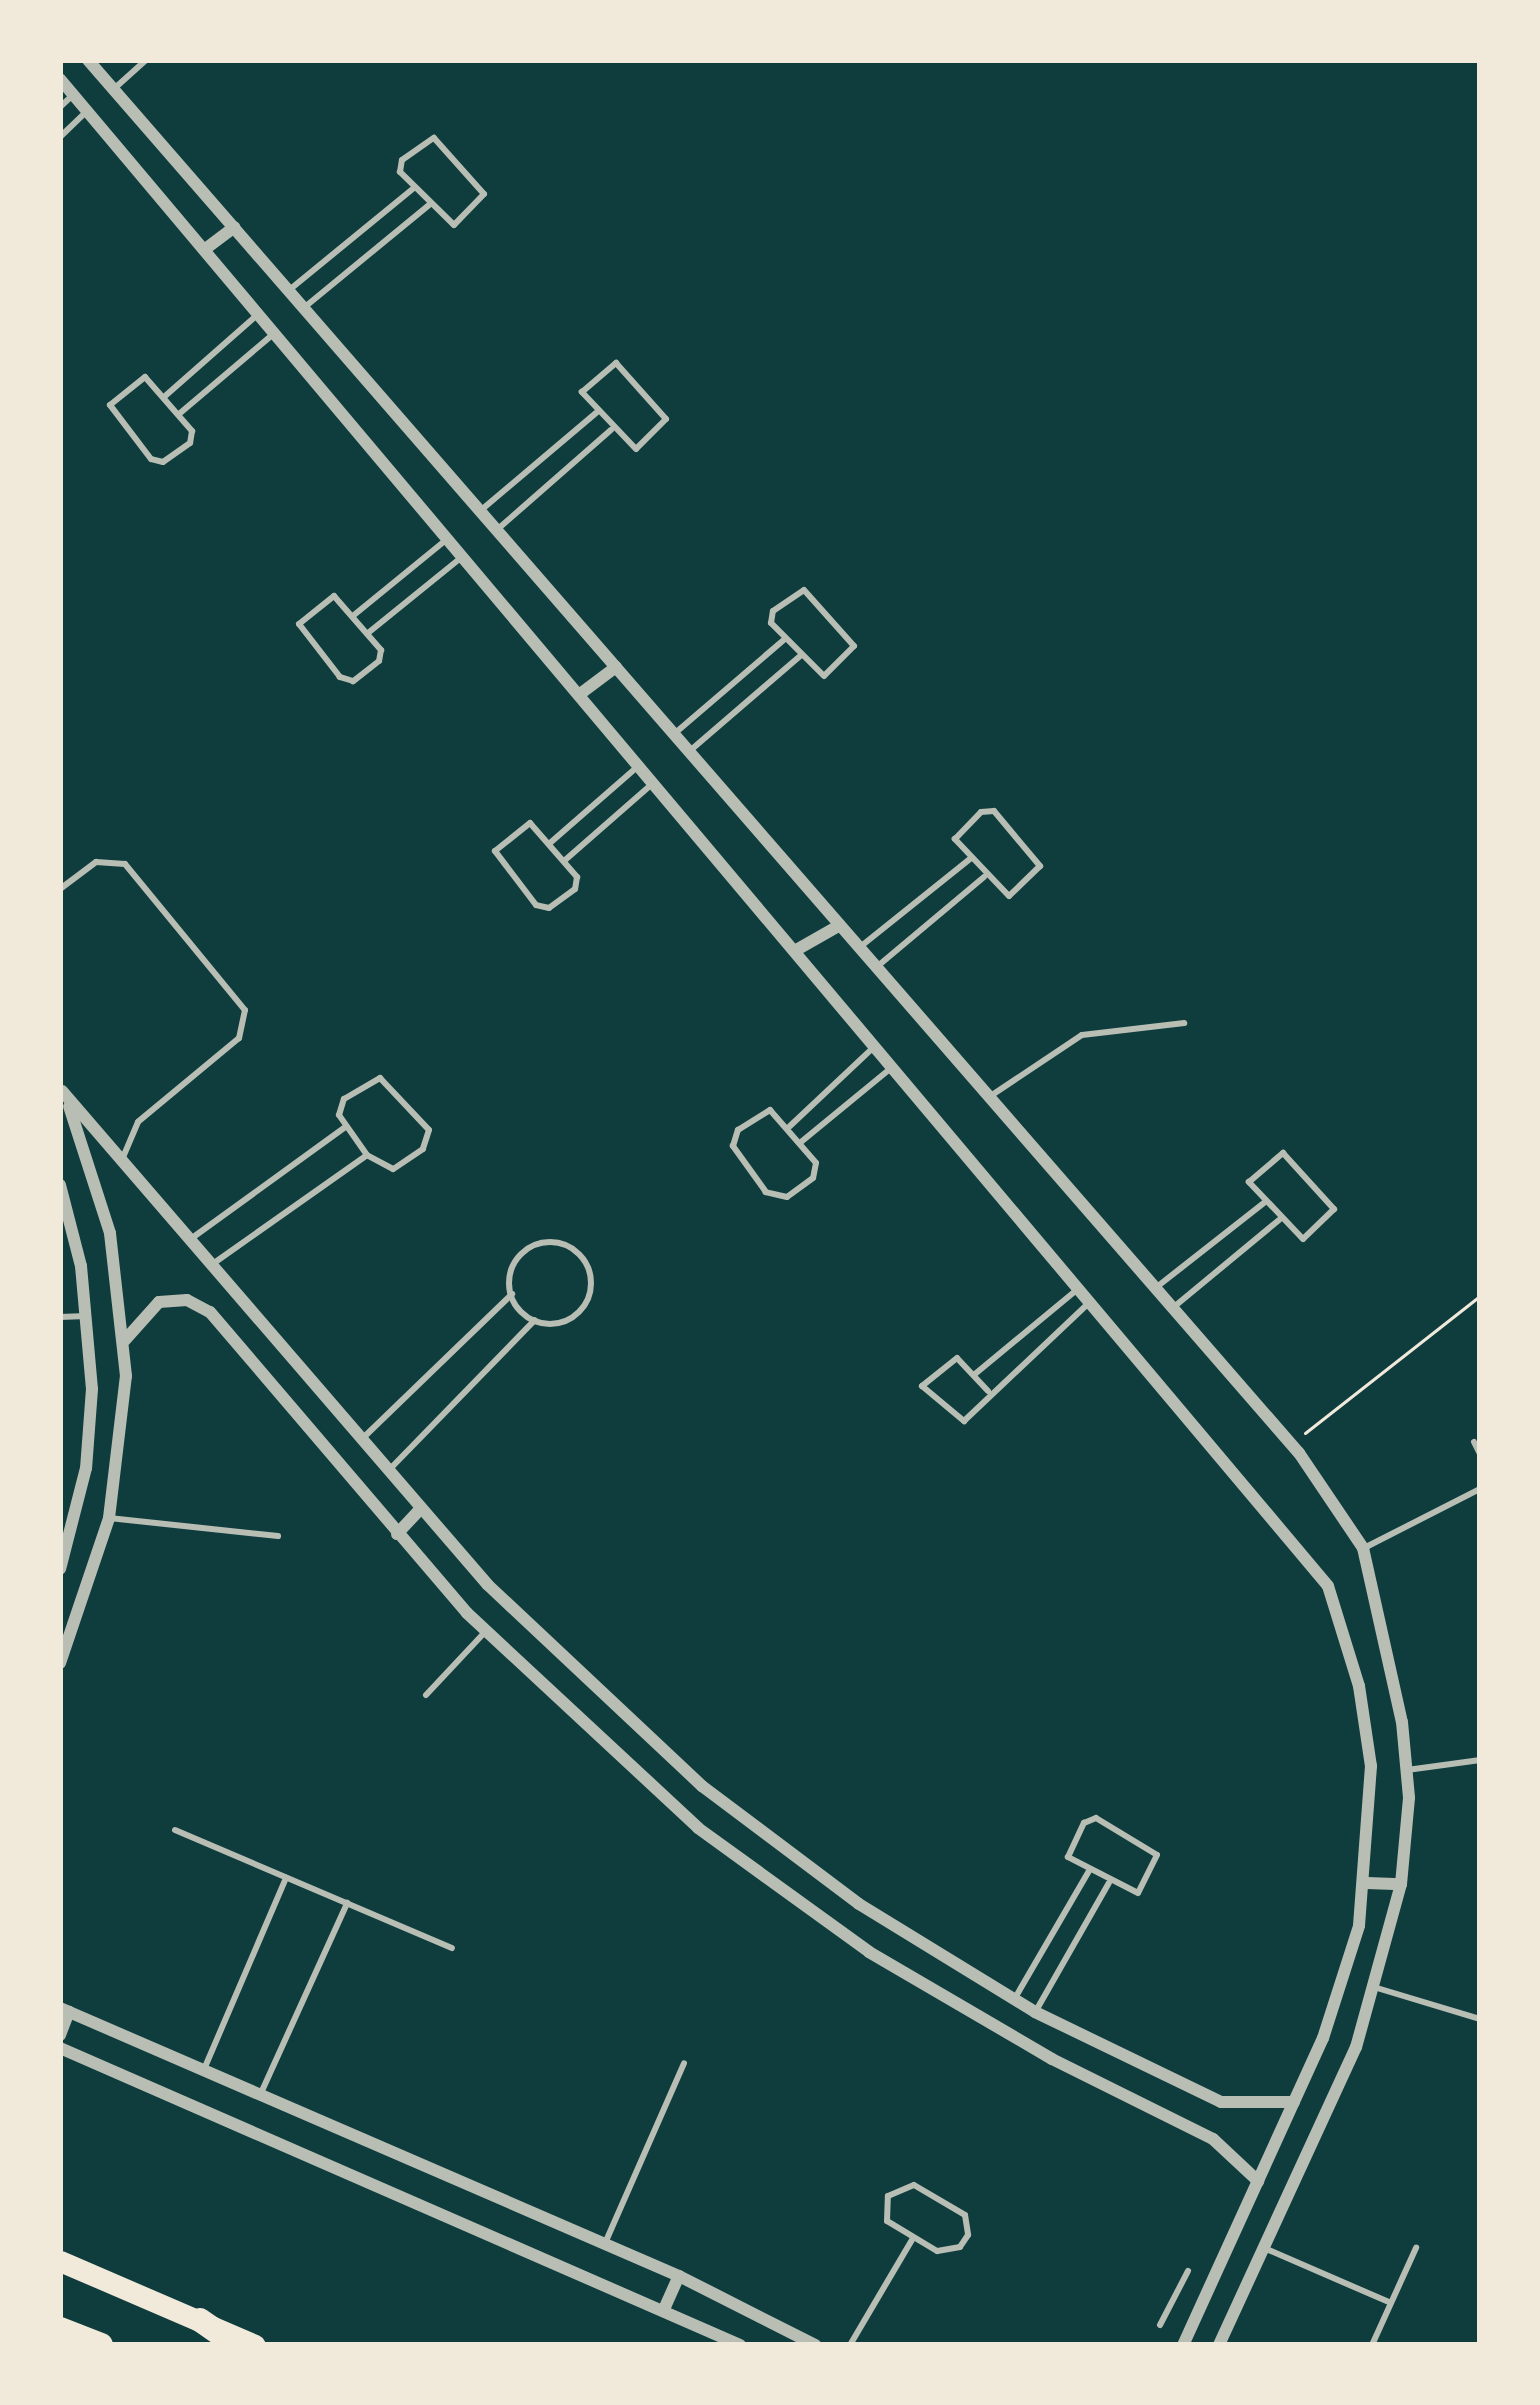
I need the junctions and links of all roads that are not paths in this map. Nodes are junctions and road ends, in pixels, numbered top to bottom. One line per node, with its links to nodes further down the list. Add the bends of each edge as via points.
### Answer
1 (109, 60): 3 (lane)
2 (146, 60): 5 (lane)
3 (92, 65): 5 (street)
4 (60, 79): 6 (street)
5 (113, 89): 12 (street)
6 (73, 95): 7 (lane); 8 (street)
7 (60, 107)
8 (87, 111): 9 (lane); 13 (street)
9 (60, 136)
10 (414, 188): 11 (lane); 11 (lane, via 400,164 434,138 484,194 454,224); 14 (lane)
11 (429, 205): 15 (lane)
12 (234, 227): 13 (street); 14 (street)
13 (204, 250): 16 (street)
14 (289, 291): 15 (street)
15 (304, 308): 22 (street)
16 (259, 314): 17 (street); 18 (lane)
17 (275, 333): 20 (lane); 24 (street)
18 (164, 397): 20 (lane); 20 (lane, via 140,377 110,405 159,463 191,439)
19 (596, 413): 21 (lane); 21 (lane, via 583,388 616,363 666,419 636,449); 22 (lane)
20 (179, 414)
21 (611, 430): 23 (lane)
22 (480, 511): 23 (street)
23 (496, 530): 30 (street)
24 (448, 538): 25 (street); 26 (lane)
25 (464, 556): 27 (lane); 31 (street)
26 (353, 615): 27 (lane); 27 (lane, via 329,596 299,624 348,682 381,657)
27 (368, 633)
28 (784, 639): 29 (lane); 29 (lane, via 771,615 804,590 854,646 824,676); 32 (lane)
29 (800, 656): 33 (lane)
30 (616, 667): 31 (street); 32 (street)
31 (580, 694): 34 (street)
32 (674, 734): 33 (street)
33 (689, 752): 41 (street)
34 (640, 764): 35 (street); 36 (lane)
35 (655, 782): 38 (lane); 43 (street)
36 (550, 843): 38 (lane); 38 (lane, via 526,823 495,851 544,909 575,889 578,877)
37 (970, 859): 39 (lane); 39 (lane, via 956,835 989,810 1040,866 1010,896); 42 (lane)
38 (564, 861)
39 (985, 877): 44 (lane)
40 (60, 889): 54 (lane, via 96,862 125,864 245,1010 239,1037 138,1122)
41 (840, 925): 42 (street); 43 (street)
42 (859, 947): 44 (street)
43 (798, 949): 46 (street)
44 (876, 967): 49 (street)
45 (1184, 1023): 49 (lane, via 1082,1034)
46 (878, 1043): 47 (street); 50 (lane)
47 (895, 1065): 52 (lane); 60 (street)
48 (61, 1089): 54 (street); 68 (street, via 102,1196)
49 (989, 1096): 61 (street)
50 (790, 1126): 52 (lane); 52 (lane, via 770,1110 735,1135 735,1152 770,1195 793,1195 813,1178 816,1163)
51 (344, 1128): 53 (lane); 53 (lane, via 344,1099 380,1078 429,1130 403,1166 383,1168); 58 (lane)
52 (801, 1142)
53 (367, 1156): 59 (lane)
54 (123, 1158): 58 (street)
55 (60, 1185): 65 (street)
56 (1264, 1203): 57 (lane); 57 (lane, via 1250,1179 1283,1153 1334,1209 1304,1239); 61 (lane)
57 (1279, 1220): 64 (lane)
58 (192, 1238): 59 (street)
59 (214, 1263): 71 (street)
60 (1082, 1286): 63 (street); 69 (lane)
61 (1156, 1288): 64 (street)
62 (512, 1294): 67 (lane); 67 (lane, via 506,1278 514,1258 538,1241 562,1243 594,1282 592,1297 570,1323); 71 (lane)
63 (1093, 1299): 70 (lane); 91 (street, via 1328,1586 1366,1725)
64 (1173, 1308): 80 (street, via 1299,1453)
65 (89, 1315): 66 (lane); 81 (street, via 91,1430)
66 (60, 1317)
67 (535, 1320): 74 (lane)
68 (125, 1340): 77 (street, via 125,1412); 78 (street, via 159,1302 187,1300 210,1312)
69 (975, 1374): 70 (lane); 70 (lane, via 952,1358 922,1386 959,1423 992,1400)
70 (988, 1391)
71 (361, 1440): 74 (street)
72 (1474, 1442): 73 (lane)
73 (1480, 1454)
74 (389, 1470): 76 (street)
75 (1480, 1489): 80 (lane)
76 (420, 1509): 78 (street); 96 (street, via 556,1655 703,1786 860,1904)
77 (109, 1518): 79 (lane); 83 (street)
78 (397, 1534): 82 (street)
79 (278, 1537)
80 (1363, 1548): 86 (street)
81 (61, 1562)
82 (485, 1632): 84 (lane); 106 (street, via 618,1761 782,1892 959,2008 1213,2139)
83 (60, 1663)
84 (426, 1695)
85 (1480, 1760): 86 (lane)
86 (1407, 1770): 92 (street)
87 (175, 1831): 89 (lane)
88 (1089, 1871): 90 (lane); 90 (lane, via 1068,1853 1091,1818 1157,1855 1138,1893); 96 (lane)
89 (286, 1878): 93 (lane); 103 (lane)
90 (1109, 1883): 98 (lane)
91 (1367, 1883): 92 (street); 105 (street, via 1349,1970)
92 (1402, 1884): 95 (street)
93 (346, 1903): 94 (lane); 104 (lane)
94 (452, 1948)
95 (1377, 1988): 99 (lane); 109 (street)
96 (1014, 2000): 98 (street)
97 (64, 2010): 100 (street); 103 (street)
98 (1035, 2012): 105 (street, via 1221,2102)
99 (1480, 2019)
100 (60, 2035)
101 (60, 2048): 116 (street)
102 (684, 2063): 108 (lane)
103 (204, 2069): 104 (street)
104 (261, 2093): 108 (street)
105 (1294, 2102): 106 (street)
106 (1258, 2181): 117 (street)
107 (913, 2238): 107 (lane, via 953,2251 965,2242 968,2221 914,2185 899,2186 884,2212); 126 (lane)
108 (605, 2243): 113 (street)
109 (1264, 2248): 115 (lane); 128 (street)
110 (1416, 2248): 115 (lane)
111 (60, 2261): 118 (highway)
112 (1188, 2271): 114 (lane)
113 (679, 2276): 116 (street); 125 (street)
114 (1174, 2300): 117 (lane); 119 (lane)
115 (1391, 2303): 129 (lane)
116 (664, 2307): 124 (street)
117 (1198, 2312): 127 (street)
118 (200, 2320): 122 (highway); 123 (highway)
119 (1160, 2325)
120 (60, 2329): 121 (highway)
121 (101, 2345)
122 (236, 2345)
123 (255, 2345)
124 (740, 2345)
125 (815, 2345)
126 (850, 2345)
127 (1183, 2345)
128 (1219, 2345)
129 (1372, 2345)

